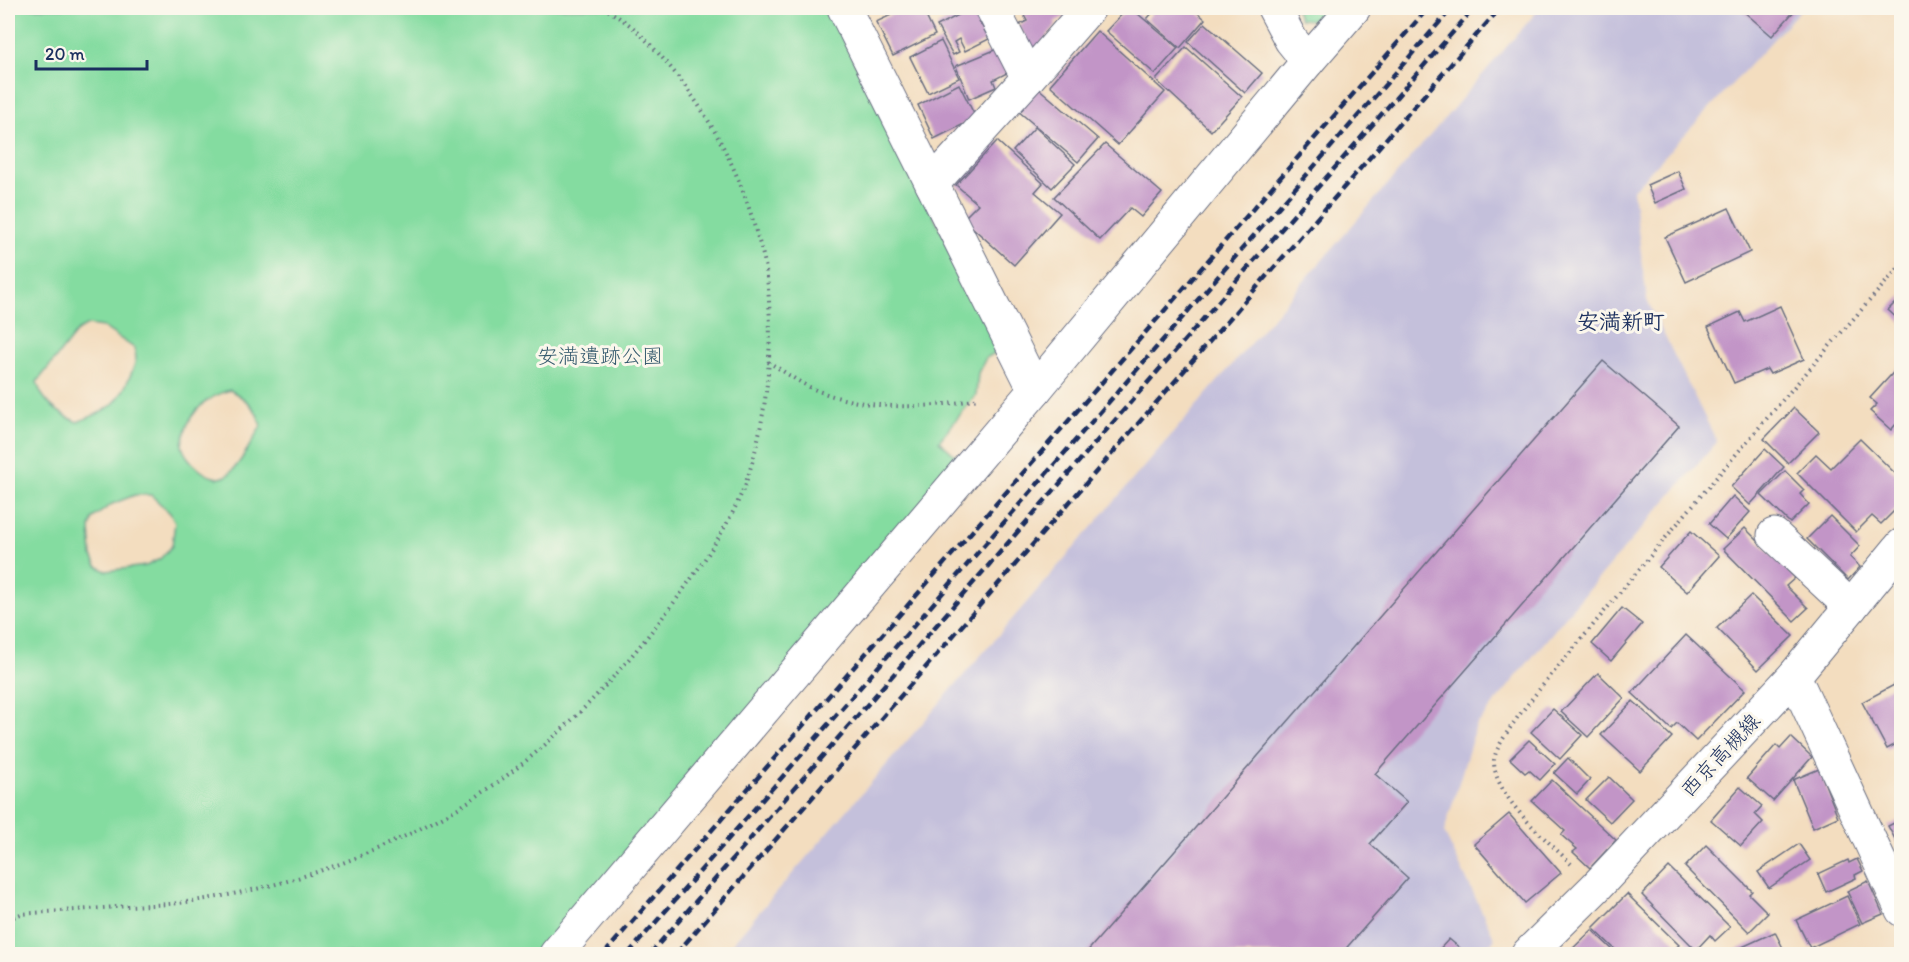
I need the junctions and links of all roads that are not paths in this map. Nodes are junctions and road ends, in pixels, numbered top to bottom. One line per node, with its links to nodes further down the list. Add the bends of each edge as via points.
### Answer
1 (844, 8): 8 (street)
2 (992, 8): 7 (street)
3 (1089, 8): 7 (street)
4 (1274, 8): 6 (street, via 1291,40)
5 (1354, 8): 6 (street)
6 (1308, 60): 9 (street)
7 (1028, 78): 8 (street)
8 (932, 183): 9 (street)
9 (1035, 390): 15 (street)
10 (1774, 535): 12 (street)
11 (1902, 545): 12 (street, 西京高槻線)
12 (1851, 607): 13 (street, 西京高槻線)
13 (1794, 676): 14 (street); 16 (street, 西京高槻線, via 1595,888)
14 (1902, 910)
15 (556, 954)
16 (1527, 954)

